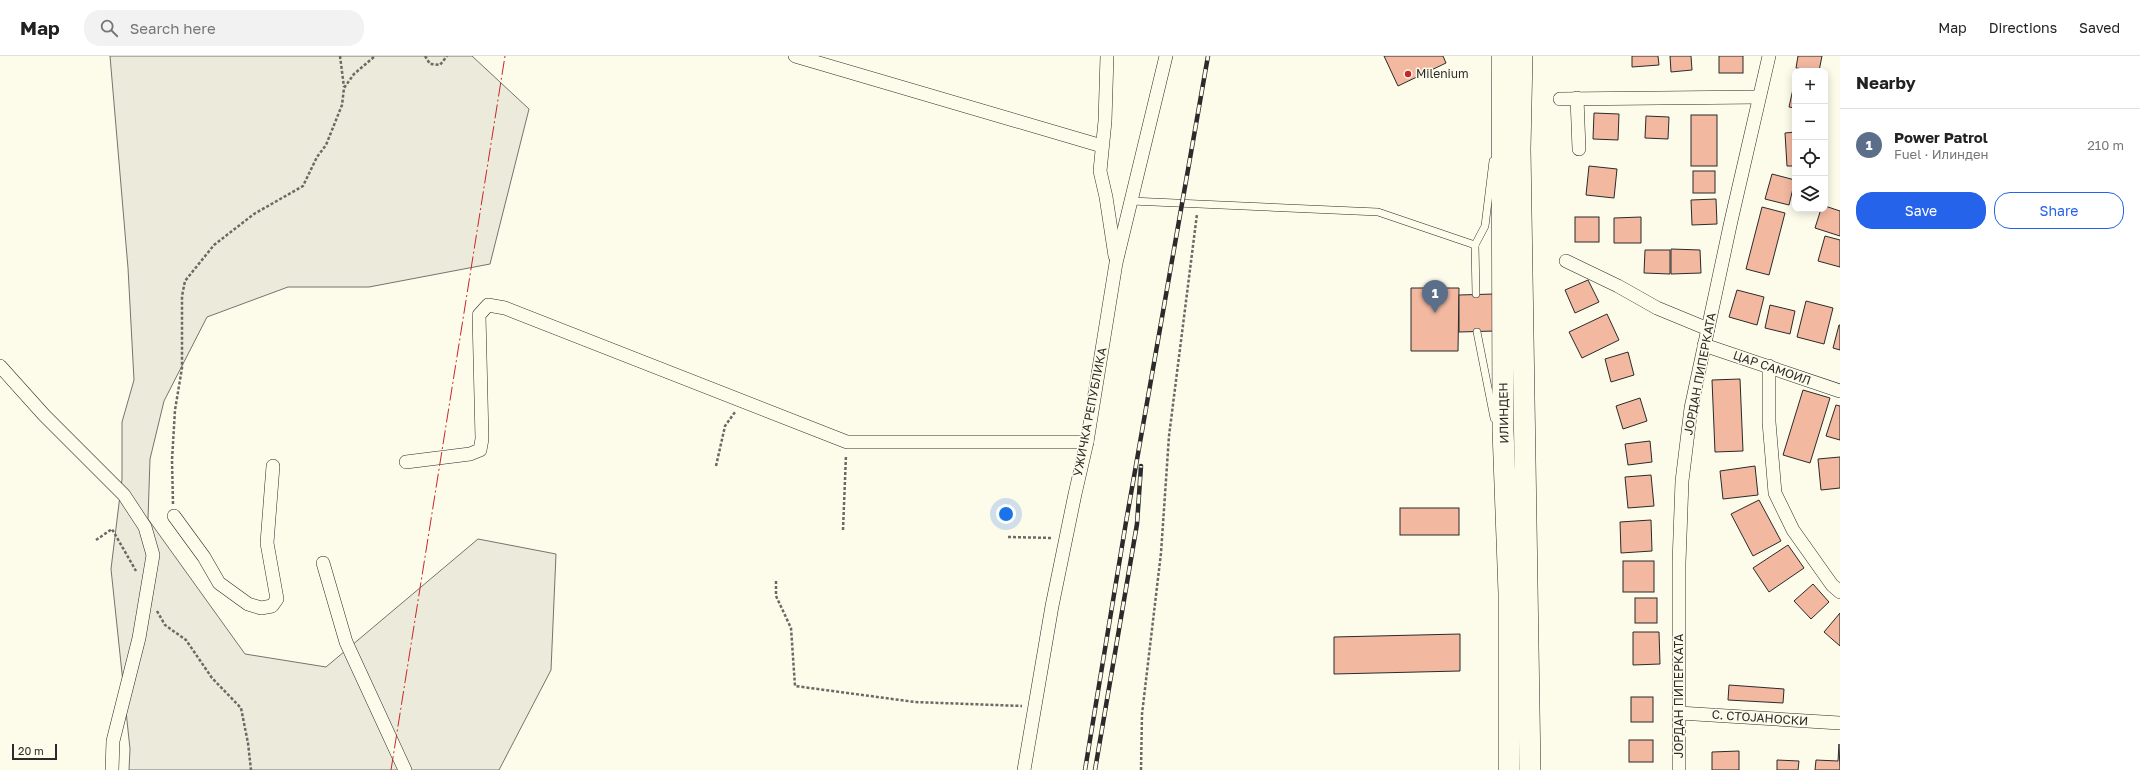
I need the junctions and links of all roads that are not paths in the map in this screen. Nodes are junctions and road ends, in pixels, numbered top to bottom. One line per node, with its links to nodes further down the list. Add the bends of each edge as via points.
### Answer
1 (795, 56): 11 (street)
2 (1107, 56): 11 (street)
3 (1166, 56): 13 (street, УЖИЧКА РЕПУБЛИКА)
4 (1502, 56): 7 (main road, ИЛИНДЕН)
5 (1522, 56): 37 (main road, ИЛИНДЕН, via 1520,149)
6 (1769, 56): 8 (street, ЈОРДАН ПИПЕРКАТА)
7 (1502, 85): 14 (lane, via 1485,226); 27 (main road, ИЛИНДЕН, via 1503,430)
8 (1759, 97): 9 (street); 18 (street, ЈОРДАН ПИПЕРКАТА)
9 (1577, 98): 10 (street); 12 (street)
10 (1560, 99)
11 (1102, 146): 16 (street, via 1100,171)
12 (1579, 149)
13 (1131, 202): 14 (lane, via 1378,212); 16 (street, УЖИЧКА РЕПУБЛИКА)
14 (1475, 245): 17 (lane)
15 (1566, 261): 18 (street, via 1657,308)
16 (1116, 263): 24 (street, УЖИЧКА РЕПУБЛИКА)
17 (1476, 294)
18 (1708, 329): 20 (street, ЈОРДАН ПИПЕРКАТА)
19 (1477, 332): 27 (lane)
20 (1704, 345): 22 (street, ЦАР САМОИЛ); 31 (street, ЈОРДАН ПИПЕРКАТА, via 1691,408 1682,481)
21 (0, 366): 33 (street, via 44,415 124,495 145,527 153,555 139,638 113,741)
22 (1769, 366): 23 (street, ЦАР САМОИЛ); 30 (street, via 1769,422 1775,493 1793,530 1832,585)
23 (1840, 391)
24 (1087, 442): 25 (street, via 847,442 505,308 488,305 479,315 482,439 480,450 470,454); 35 (street, УЖИЧКА РЕПУБЛИКА, via 1066,539)
25 (406, 462)
26 (273, 466): 28 (street, via 267,543 277,599 272,606 261,608 248,604 219,583 204,557)
27 (1506, 466): 36 (main road, ИЛИНДЕН)
28 (174, 516)
29 (323, 563): 34 (street, via 346,642)
30 (1840, 592)
31 (1679, 713): 32 (street, С. СТОЈАНОСКИ); 38 (street, ЈОРДАН ПИПЕРКАТА)
32 (1840, 723)
33 (112, 770)
34 (404, 770)
35 (1024, 770)
36 (1509, 770)
37 (1530, 770)
38 (1679, 770)

